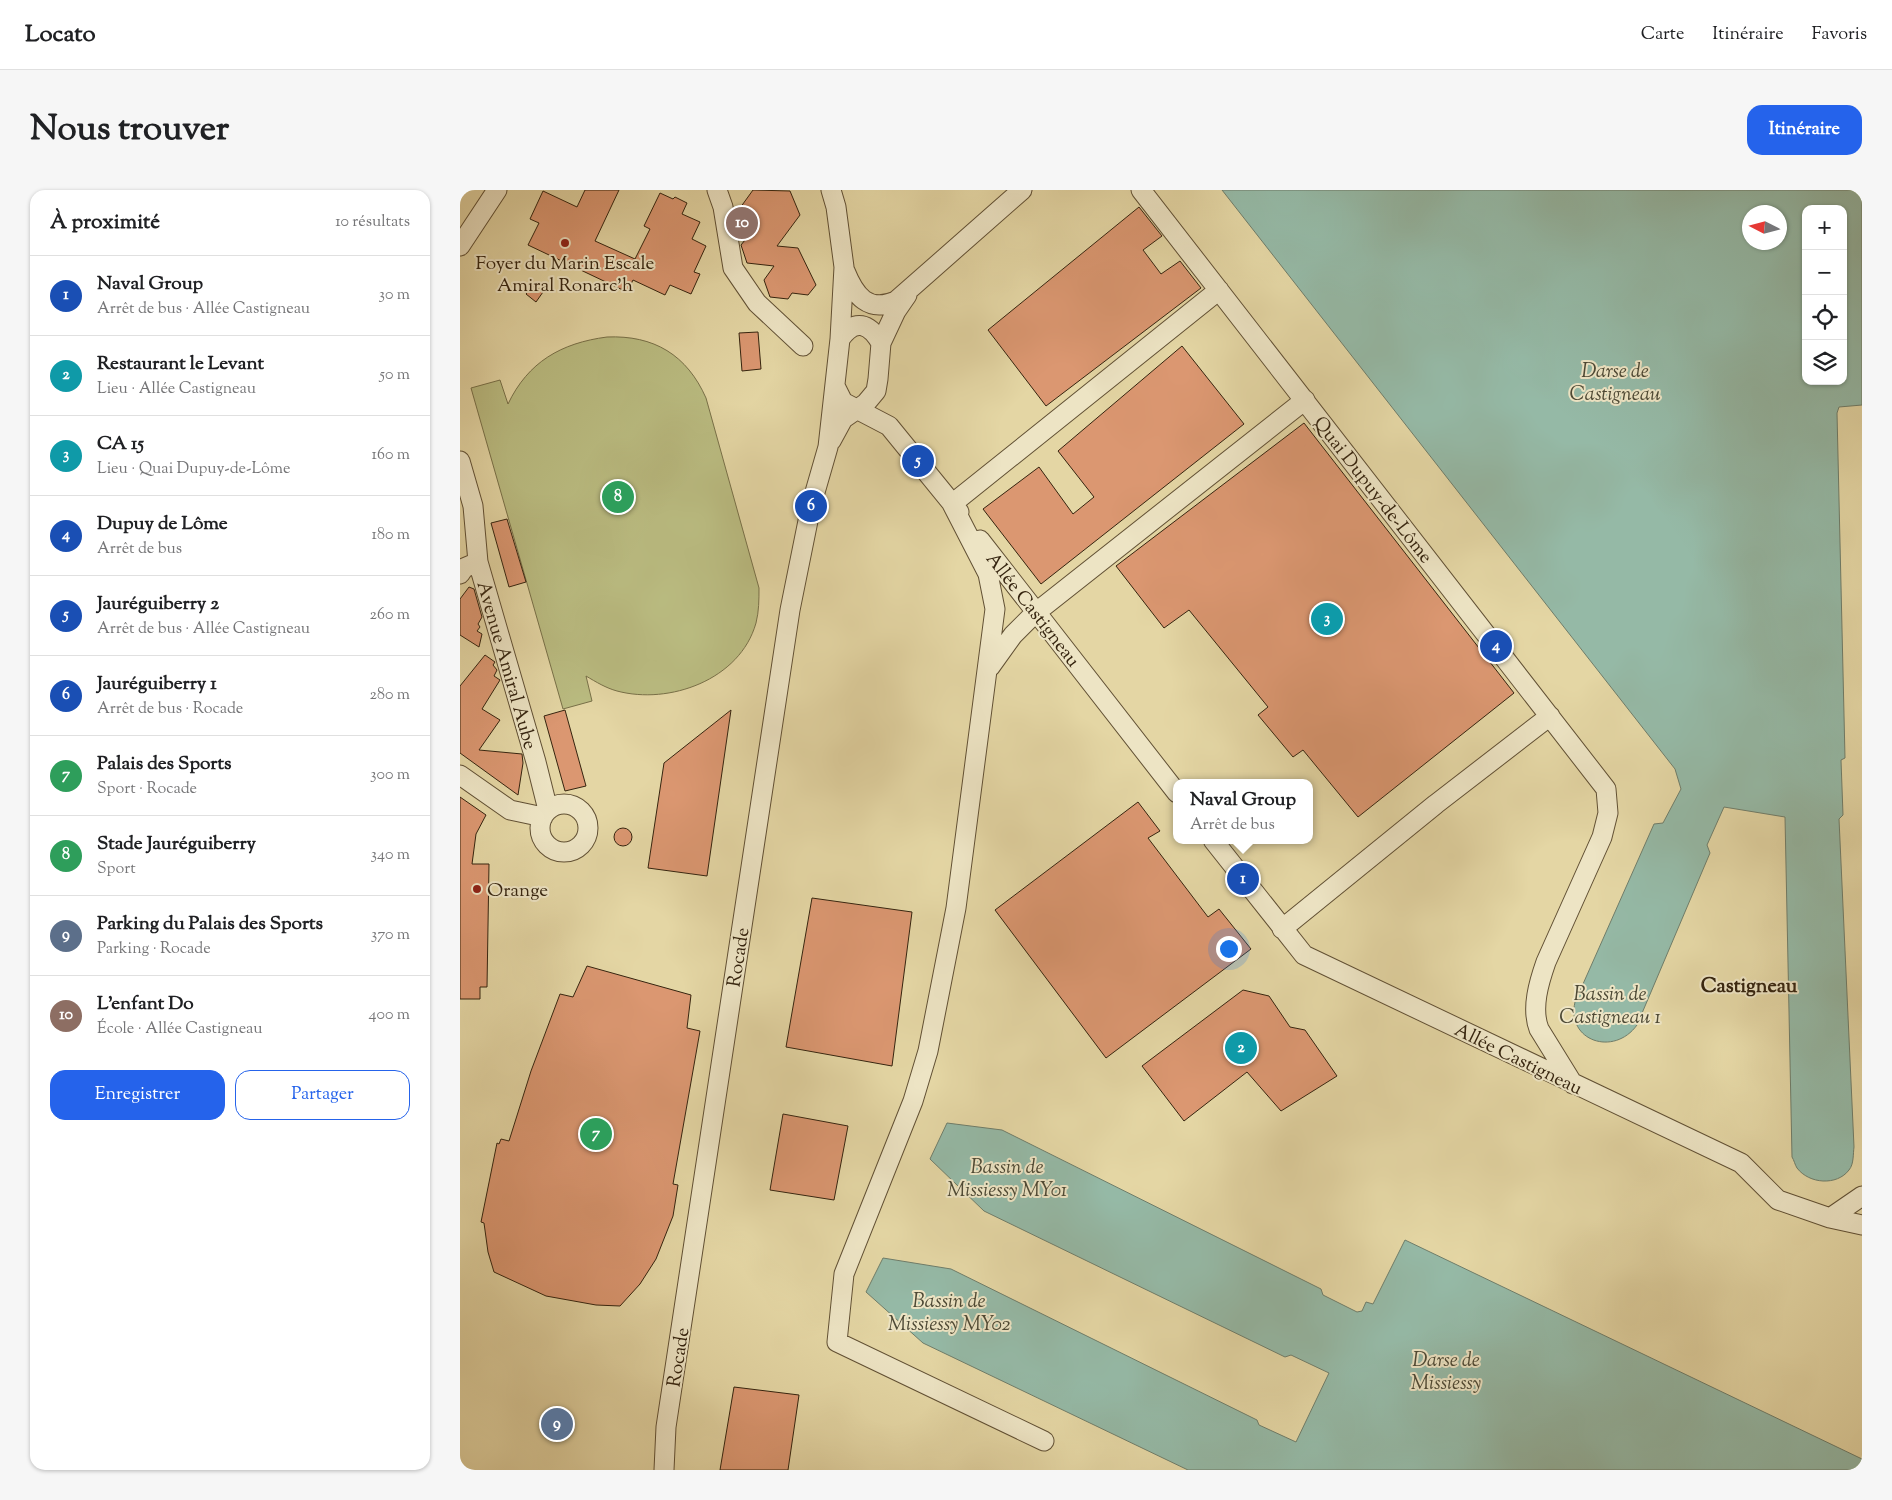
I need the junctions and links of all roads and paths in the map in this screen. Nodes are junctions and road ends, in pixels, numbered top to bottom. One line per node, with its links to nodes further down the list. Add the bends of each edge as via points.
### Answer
1 (497, 190): 6 (street)
2 (717, 190): 12 (street, via 733,268 757,303)
3 (832, 190): 7 (street)
4 (1022, 190): 9 (street)
5 (1140, 190): 8 (street, Quai Dupuy-de-Lôme)
6 (460, 246)
7 (844, 267): 9 (street, via 850,284 868,303 886,305); 10 (street)
8 (1219, 290): 15 (street, Quai Dupuy-de-Lôme); 20 (street)
9 (908, 293): 11 (street)
10 (840, 339): 11 (street, via 851,327 860,325 867,326); 14 (street)
11 (880, 343): 13 (street)
12 (803, 346)
13 (878, 379): 16 (street, via 872,397); 17 (street)
14 (835, 386): 16 (street, via 843,402); 18 (street)
15 (1305, 400): 23 (street); 25 (street, Quai Dupuy-de-Lôme)
16 (856, 409): 17 (street); 18 (street, via 844,419)
17 (889, 426): 20 (street, Allée Castigneau)
18 (828, 447): 35 (street, Rocade, via 811,506 790,610 666,1427)
19 (460, 461): 21 (street, Avenue Amiral Aube, via 474,506)
20 (952, 504): 23 (street, Allée Castigneau); 24 (street, via 988,574 995,609)
21 (478, 562): 22 (street, via 464,568); 26 (street, Avenue Amiral Aube, via 536,762 545,814 510,810)
22 (460, 574)
23 (1036, 612): 24 (street, via 1013,635); 27 (street, Allée Castigneau)
24 (988, 670): 34 (street, via 956,908 928,1051 913,1101 844,1274 837,1342)
25 (1550, 716): 29 (street); 30 (street, Quai Dupuy-de-Lôme, via 1606,789 1608,812 1602,837 1546,962 1537,998 1539,1029)
26 (460, 775)
27 (1173, 788)
28 (1216, 844): 29 (street, Allée Castigneau)
29 (1282, 928): 30 (street, Allée Castigneau, via 1304,955)
30 (1573, 1084): 32 (street, Allée Castigneau, via 1741,1163 1778,1200)
31 (1862, 1196): 32 (street)
32 (1830, 1218): 33 (street, Allée Castigneau)
33 (1862, 1225)
34 (1044, 1441)
35 (664, 1470)

